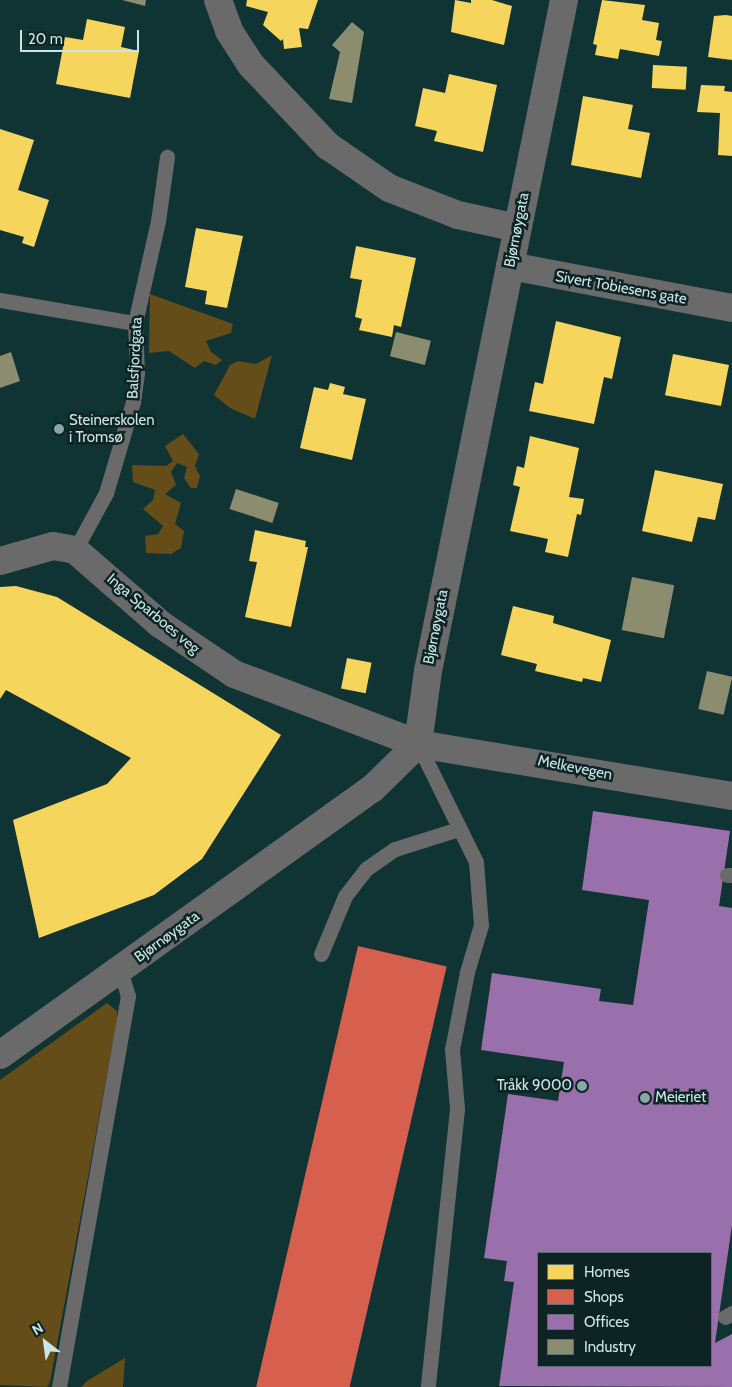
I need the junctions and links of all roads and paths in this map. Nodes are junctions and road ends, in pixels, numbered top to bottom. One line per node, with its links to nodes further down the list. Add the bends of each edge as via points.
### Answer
1 (218, 0): 4 (street, via 229,31 251,65 328,146 389,188 458,214)
2 (564, 0): 4 (street, Bjørnøygata)
3 (167, 157): 8 (lane, Balsfjordgata, via 158,221)
4 (517, 228): 5 (street, Bjørnøygata)
5 (510, 266): 7 (street, Sivert Tobiesens gate); 11 (street, Bjørnøygata, via 428,671)
6 (0, 300): 8 (lane)
7 (732, 308)
8 (134, 323): 9 (lane, Balsfjordgata, via 136,372 129,422 106,493)
9 (75, 550): 10 (street, via 52,546); 11 (street, Inga Sparboes veg, via 160,624 234,674)
10 (0, 561)
11 (418, 744): 12 (street, Melkevegen); 13 (lane); 15 (street, Bjørnøygata, via 372,789)
12 (732, 796)
13 (459, 829): 14 (lane, via 394,849 366,869 345,896); 18 (lane, via 476,862 481,925 467,972 452,1049 457,1109)
14 (321, 954)
15 (120, 970): 16 (street, Bjørnøygata); 17 (lane, via 128,996)
16 (0, 1055)
17 (59, 1387)
18 (428, 1387)

